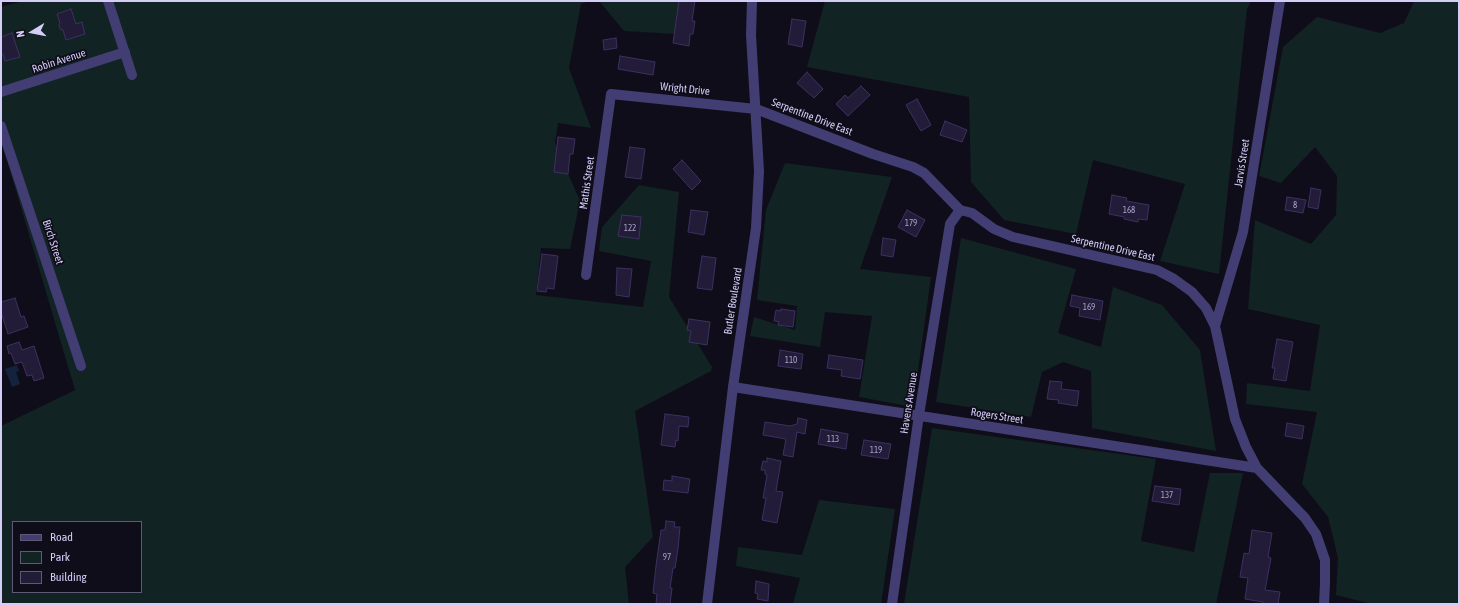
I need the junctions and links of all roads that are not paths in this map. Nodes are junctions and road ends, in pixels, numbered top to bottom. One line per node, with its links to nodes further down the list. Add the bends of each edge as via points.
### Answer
1 (108, 1): 4 (street)
2 (752, 1): 8 (street, Butler Boulevard, via 751,34)
3 (1280, 1): 12 (street, Jarvis Street, via 1243,232)
4 (125, 52): 5 (street); 6 (street, Robin Avenue)
5 (132, 75)
6 (1, 92)
7 (611, 94): 8 (street, Wright Drive); 11 (street, Mathis Street)
8 (756, 108): 10 (street, Serpentine Drive East, via 924,173); 14 (street, Butler Boulevard, via 759,171 756,228)
9 (1, 126): 13 (street, Birch Street)
10 (960, 210): 12 (street, Serpentine Drive East, via 972,213 994,229 1013,237 1157,270 1174,278 1192,292 1206,308); 15 (street, Havens Avenue, via 950,224)
11 (586, 275)
12 (1215, 326): 16 (street, Serpentine Drive East, via 1235,419)
13 (81, 366)
14 (733, 387): 15 (street, Rogers Street); 17 (street, Butler Boulevard)
15 (918, 415): 16 (street, Rogers Street); 18 (street, Havens Avenue)
16 (1257, 468): 19 (street, Serpentine Drive East, via 1306,518 1316,534 1325,560)
17 (707, 604)
18 (892, 604)
19 (1324, 604)

